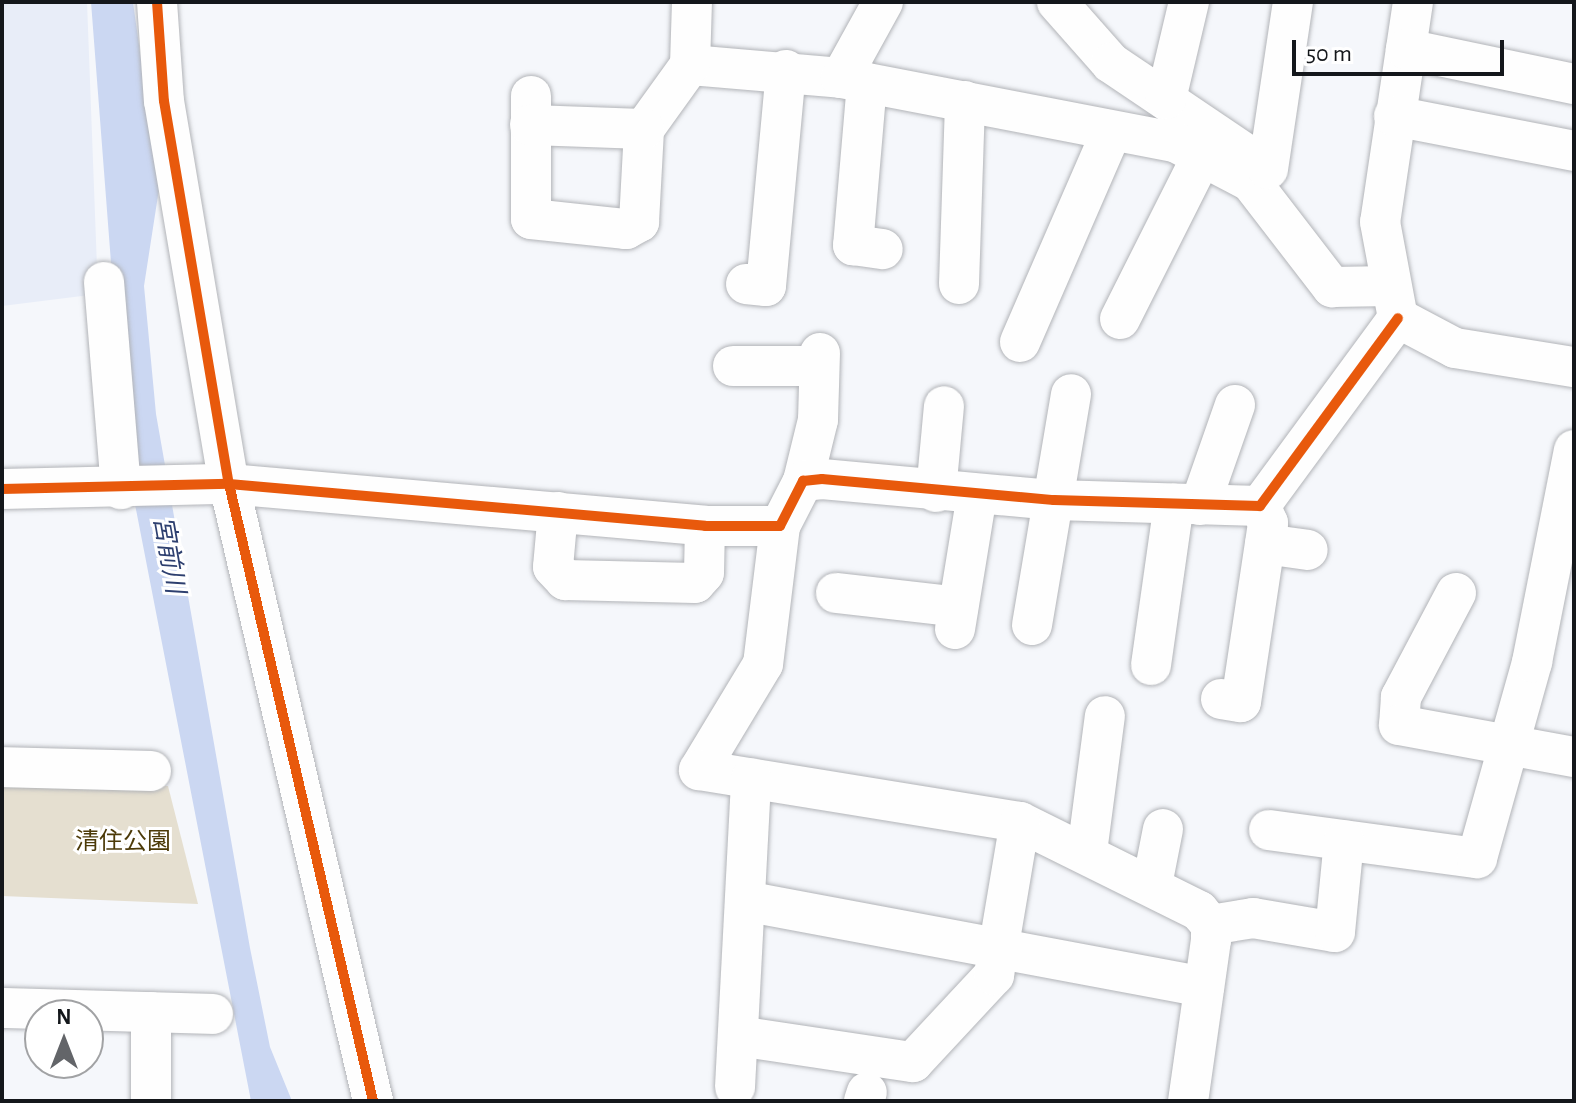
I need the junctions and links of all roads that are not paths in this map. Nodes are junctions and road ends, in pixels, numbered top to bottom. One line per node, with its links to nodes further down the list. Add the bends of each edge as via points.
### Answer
1 (157, 2): 36 (street, via 164,101)
2 (692, 2): 9 (street)
3 (883, 2): 11 (street)
4 (1057, 2): 13 (street, via 1093,48)
5 (1189, 2): 13 (street)
6 (1293, 2): 20 (street)
7 (1413, 2): 8 (street)
8 (1406, 49): 12 (street); 15 (street)
9 (690, 65): 10 (street); 16 (street)
10 (786, 70): 11 (street); 24 (street, via 766,286)
11 (854, 80): 14 (street); 22 (street, via 853,245)
12 (1574, 84)
13 (1166, 99): 20 (street)
14 (965, 101): 17 (street); 25 (street)
15 (1394, 116): 18 (street); 26 (street, via 1380,222)
16 (644, 129): 16 (street, via 644,204 639,222 626,229 531,219 531,111)
17 (1111, 133): 19 (street, via 1177,143); 28 (street)
18 (1574, 151)
19 (1202, 156): 26 (street, via 1251,182 1332,287); 27 (street)
20 (1268, 169): 21 (street)
21 (1303, 218)
22 (883, 249)
23 (104, 282): 38 (street)
24 (746, 284)
25 (959, 284)
26 (1394, 302): 30 (street, via 1455,348); 44 (street)
27 (1120, 319)
28 (1020, 342)
29 (733, 366): 35 (street, via 819,360 818,420)
30 (1574, 367)
31 (1071, 394): 41 (street)
32 (1235, 405): 42 (street)
33 (944, 406): 39 (street)
34 (1574, 450): 54 (street)
35 (803, 481): 39 (street); 46 (street)
36 (229, 484): 38 (street); 43 (street); 75 (street)
37 (2, 489): 38 (street)
38 (123, 489)
39 (936, 492): 40 (street)
40 (977, 495): 41 (street); 48 (street, via 956,618)
41 (1054, 500): 42 (street); 50 (street)
42 (1187, 504): 44 (street); 51 (street)
43 (558, 512): 45 (street); 45 (street, via 553,567 565,580 695,583 704,573)
44 (1263, 525): 47 (street); 52 (street, via 1241,702)
45 (705, 526): 46 (street)
46 (780, 526): 58 (street, via 763,664 699,770)
47 (1308, 550)
48 (836, 593)
49 (1456, 593): 54 (street, via 1401,697 1399,725)
50 (1032, 625)
51 (1151, 665)
52 (1221, 699)
53 (1105, 716): 63 (street)
54 (1510, 743): 55 (street); 62 (street, via 1477,858)
55 (1574, 757)
56 (2, 767): 57 (street)
57 (151, 771)
58 (751, 778): 59 (street); 65 (street)
59 (1020, 822): 63 (street); 67 (street)
60 (1163, 829): 64 (street)
61 (1269, 830): 62 (street)
62 (1344, 840): 66 (street, via 1335,932 1253,918)
63 (1087, 852): 64 (street)
64 (1152, 885): 66 (street)
65 (750, 902): 67 (street); 72 (street)
66 (1211, 925): 68 (street)
67 (999, 949): 68 (street); 72 (street, via 994,975 913,1062)
68 (1204, 987): 76 (street)
69 (2, 1008): 70 (street)
70 (151, 1012): 71 (street); 74 (street)
71 (213, 1014)
72 (738, 1036): 73 (street)
73 (735, 1087)
74 (151, 1101)
75 (373, 1101)
76 (1188, 1101)

